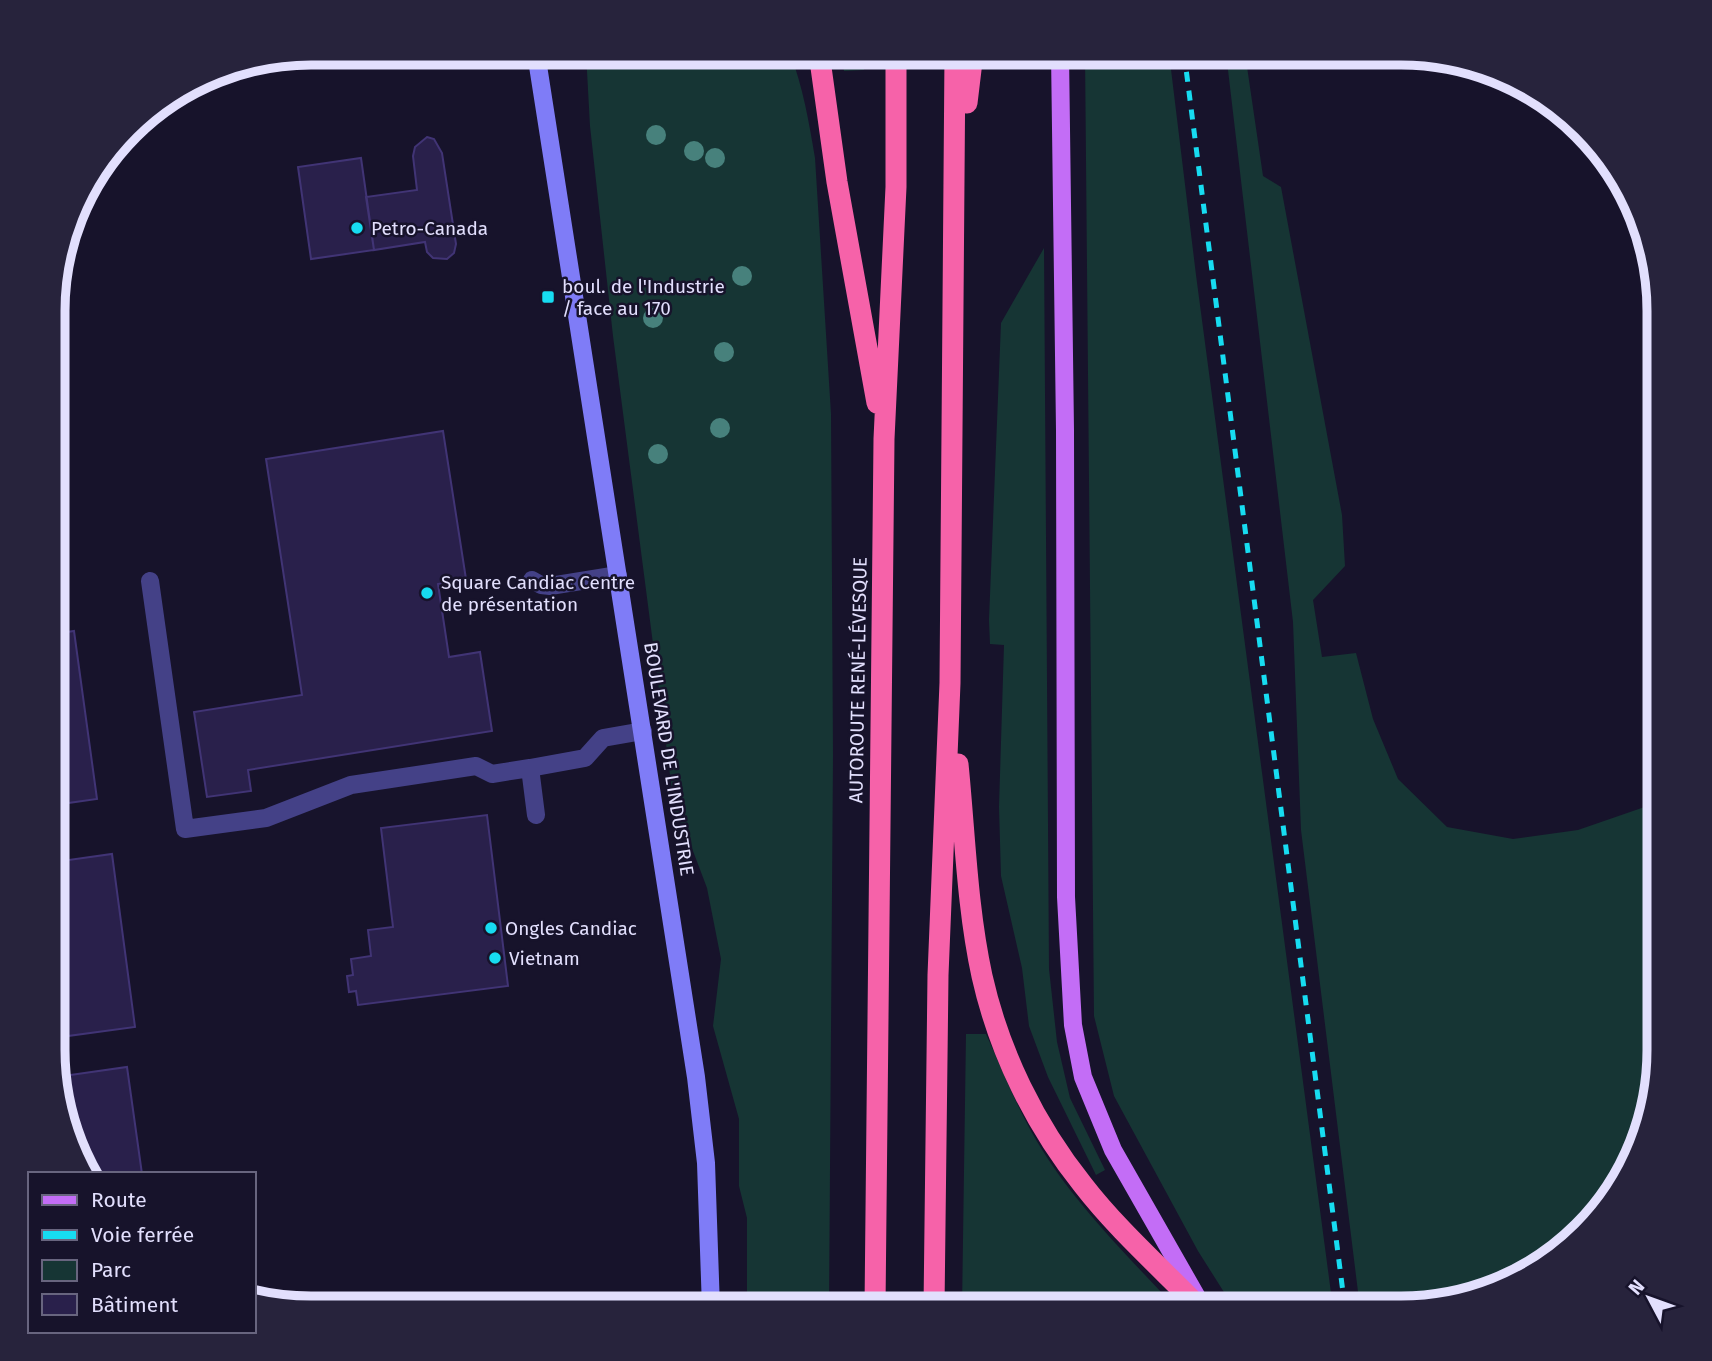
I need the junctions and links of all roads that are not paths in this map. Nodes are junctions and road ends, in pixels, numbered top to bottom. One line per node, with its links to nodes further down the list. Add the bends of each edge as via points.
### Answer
1 (538, 65): 9 (street, BOULEVARD DE L'INDUSTRIE)
2 (821, 65): 8 (highway)
3 (896, 65): 8 (highway, AUTOROUTE RENÉ-LÉVESQUE, via 896,187)
4 (955, 65): 7 (highway)
5 (971, 65): 7 (highway)
6 (1060, 65): 20 (main road, via 1066,897 1073,1025 1083,1077 1113,1150)
7 (954, 199): 12 (highway)
8 (884, 439): 17 (highway, AUTOROUTE RENÉ-LÉVESQUE)
9 (618, 575): 10 (lane, via 550,586); 13 (street, BOULEVARD DE L'INDUSTRIE)
10 (532, 580)
11 (149, 581): 14 (lane, via 185,829 266,818 351,785 476,766 492,774)
12 (950, 683): 18 (highway, via 938,975); 19 (highway, via 977,946 988,999 1007,1054 1045,1131 1082,1184)
13 (643, 731): 14 (lane, via 603,738 585,758); 16 (street, BOULEVARD DE L'INDUSTRIE, via 702,1120)
14 (530, 768): 15 (lane)
15 (536, 815)
16 (710, 1296)
17 (875, 1296)
18 (934, 1296)
19 (1190, 1296)
20 (1195, 1296)

